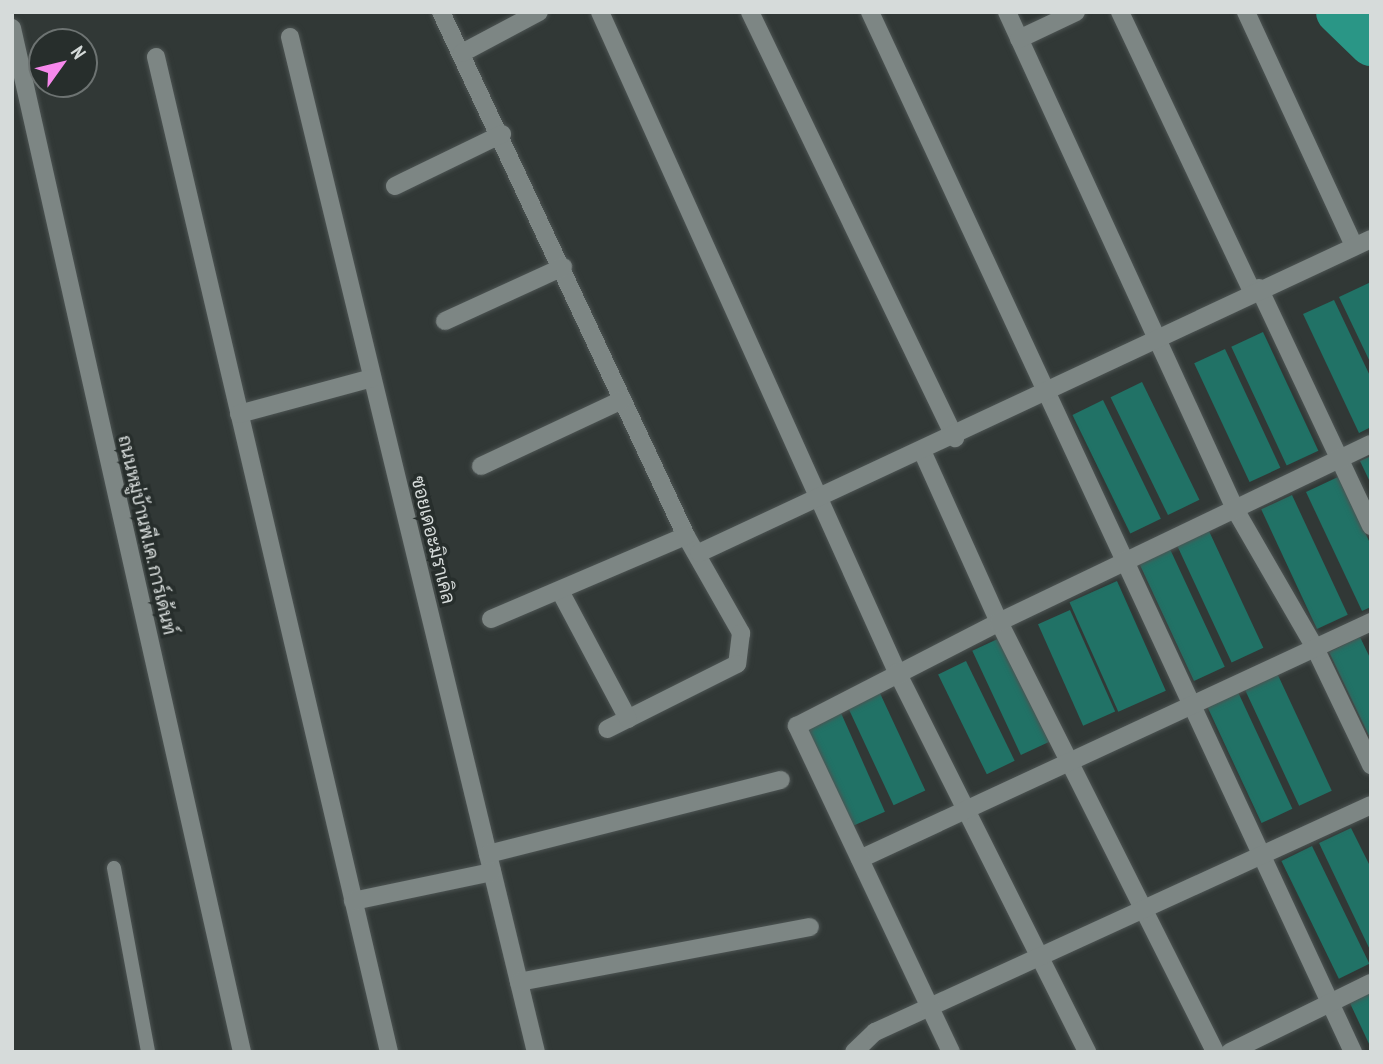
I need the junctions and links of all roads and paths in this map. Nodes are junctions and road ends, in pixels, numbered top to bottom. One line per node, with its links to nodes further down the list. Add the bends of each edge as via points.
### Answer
1 (441, 12): 13 (street)
2 (539, 12): 13 (street)
3 (600, 12): 31 (street)
4 (750, 12): 26 (street)
5 (870, 12): 23 (street)
6 (1007, 12): 12 (street)
7 (1076, 12): 12 (street)
8 (1121, 12): 19 (street)
9 (1246, 12): 17 (street)
10 (13, 32): 65 (street, ถนนหมู่บ้านพี.เค. การ์เด้นท์)
11 (289, 37): 22 (street, ซอยเดอะมิราเคิล)
12 (1019, 39): 21 (street)
13 (462, 53): 15 (street)
14 (156, 57): 25 (street)
15 (502, 134): 16 (street); 18 (street)
16 (395, 186)
17 (1366, 242): 19 (street)
18 (563, 267): 20 (street); 24 (street)
19 (1255, 290): 21 (street); 29 (street)
20 (445, 321)
21 (1155, 342): 23 (street); 32 (street)
22 (372, 379): 25 (street); 51 (street, ซอยเดอะมิราเคิล)
23 (1045, 396): 26 (street); 36 (street)
24 (622, 400): 30 (street); 34 (street)
25 (239, 414): 56 (street)
26 (955, 438): 28 (street)
27 (1371, 444): 29 (street)
28 (923, 453): 31 (street); 39 (street)
29 (1338, 461): 32 (street); 33 (street)
30 (481, 466)
31 (820, 501): 35 (street); 42 (street)
32 (1236, 511): 36 (street); 41 (street)
33 (1371, 526)
34 (686, 536): 35 (street); 37 (street)
35 (699, 553): 44 (street, via 733,611 742,655 737,664)
36 (1124, 567): 39 (street); 43 (street)
37 (560, 591): 38 (street); 44 (street)
38 (491, 619)
39 (999, 622): 42 (street); 46 (street)
40 (1371, 622): 41 (street)
41 (1315, 648): 43 (street); 47 (street)
42 (897, 672): 50 (street); 53 (street, via 797,726)
43 (1188, 707): 46 (street); 52 (street)
44 (628, 719): 45 (street)
45 (607, 729)
46 (1068, 763): 50 (street); 57 (street)
47 (1371, 765)
48 (780, 780): 51 (street)
49 (1371, 806): 52 (street)
50 (968, 812): 53 (street); 59 (street)
51 (488, 854): 55 (street, ซอยเดอะมิราเคิล)
52 (1261, 855): 57 (street); 62 (street)
53 (860, 859): 63 (street)
54 (114, 868): 64 (lane)
55 (492, 872): 56 (street); 60 (street, ซอยเดอะมิราเคิล)
56 (353, 901): 66 (street)
57 (1144, 908): 59 (street); 71 (street)
58 (810, 927): 60 (street)
59 (1041, 959): 63 (street); 70 (street)
60 (519, 982): 67 (street, ซอยเดอะมิราเคิล)
61 (1371, 983): 62 (street)
62 (1328, 1003): 72 (street); 73 (street)
63 (931, 1010): 68 (street, via 875,1032); 69 (street)
64 (148, 1052)
65 (242, 1052)
66 (389, 1052)
67 (536, 1052)
68 (854, 1052)
69 (951, 1052)
70 (1087, 1052)
71 (1215, 1052)
72 (1230, 1052)
73 (1353, 1052)

